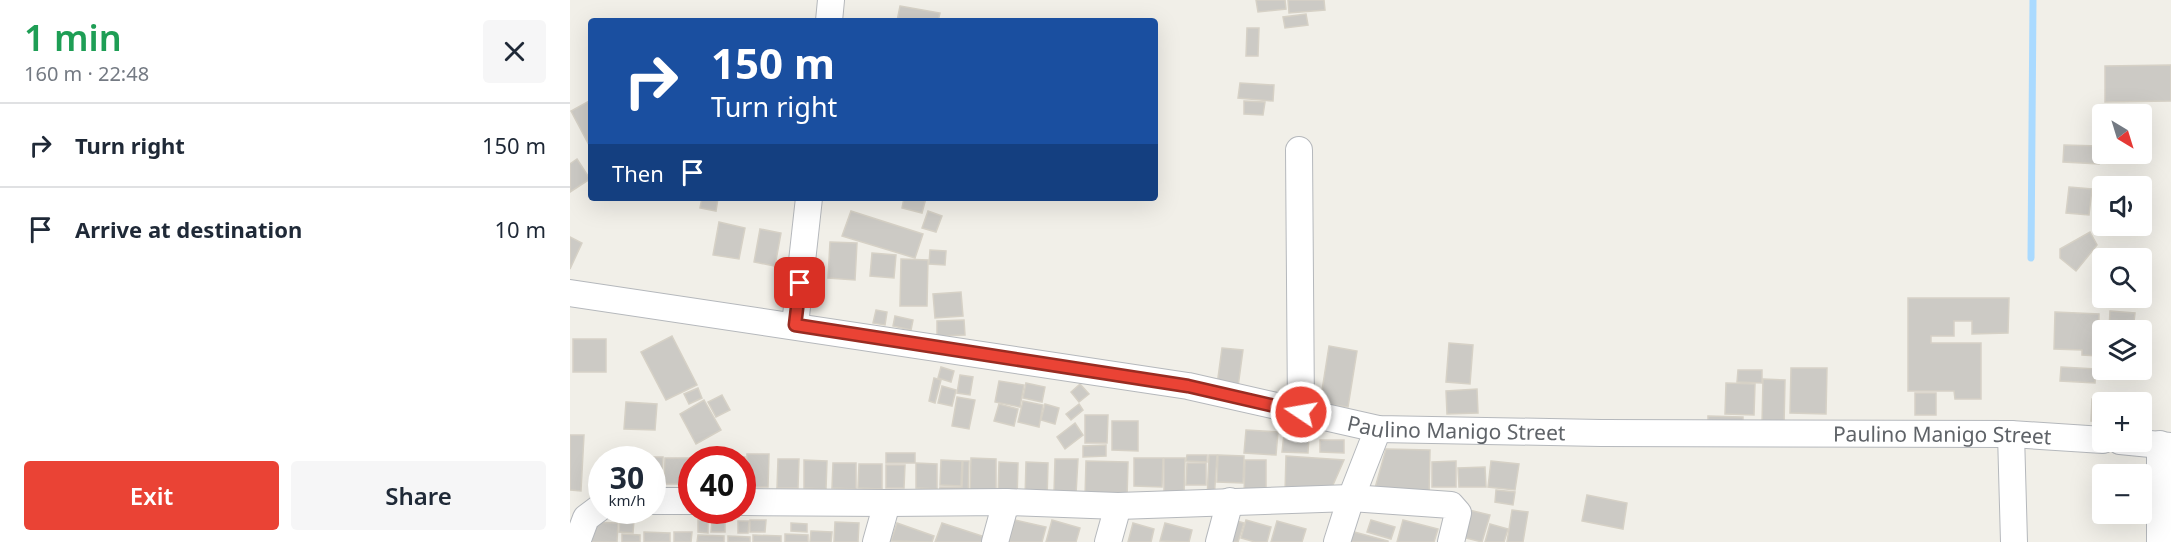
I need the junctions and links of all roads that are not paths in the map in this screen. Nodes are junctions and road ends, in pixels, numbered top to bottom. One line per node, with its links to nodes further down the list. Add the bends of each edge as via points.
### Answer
1 (831, 0): 2 (street)
2 (829, 18)
3 (1299, 150): 7 (street)
4 (809, 201): 6 (street)
5 (570, 293): 6 (street, Paulino Manigo Street)
6 (795, 325): 7 (street, Paulino Manigo Street, via 1188,386)
7 (1301, 412): 8 (street, Paulino Manigo Street)
8 (1378, 429): 9 (street, Paulino Manigo Street); 12 (street)
9 (2012, 434): 10 (street, Paulino Manigo Street); 26 (street)
10 (2092, 439)
11 (2166, 445): 27 (street)
12 (1351, 498): 13 (street); 24 (street); 25 (street, via 1450,505 1458,513)
13 (1230, 501): 17 (street); 23 (street)
14 (756, 502): 16 (street)
15 (1006, 502): 16 (street); 17 (street); 21 (street)
16 (887, 503): 20 (street)
17 (1118, 506): 22 (street)
18 (588, 516): 19 (street)
19 (577, 542)
20 (876, 542)
21 (995, 542)
22 (1108, 542)
23 (1219, 542)
24 (1337, 542)
25 (1451, 542)
26 (2014, 542)
27 (2160, 542)

